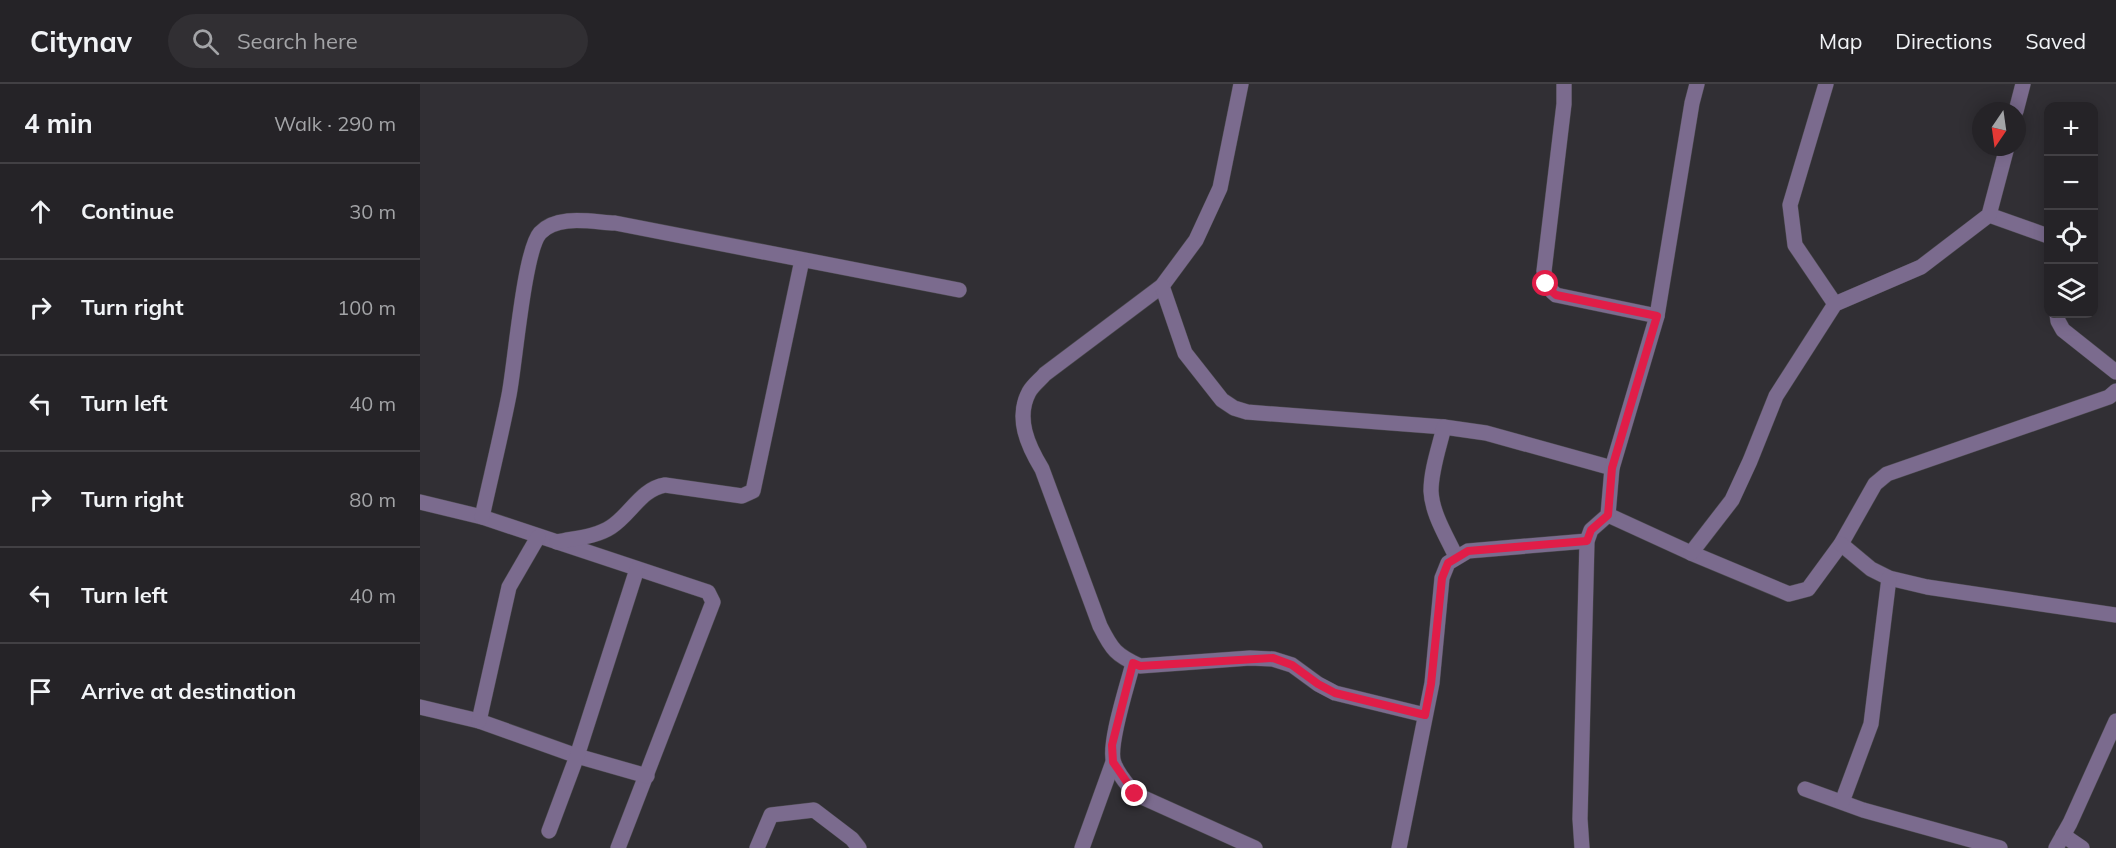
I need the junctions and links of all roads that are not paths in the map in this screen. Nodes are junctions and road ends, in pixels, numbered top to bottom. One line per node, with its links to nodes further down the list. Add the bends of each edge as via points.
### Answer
1 (1241, 84): 11 (street, via 1220,188 1196,240)
2 (1564, 84): 14 (street, via 1544,271 1546,284 1556,295)
3 (1697, 84): 14 (street)
4 (1826, 84): 13 (street, via 1790,206 1795,245)
5 (2023, 84): 6 (street)
6 (2018, 102)
7 (2005, 156): 8 (street)
8 (1989, 215): 9 (street); 13 (street, via 1921,267)
9 (2044, 234)
10 (802, 260): 12 (street); 22 (street, via 615,223 566,221 549,226 538,235 529,263 509,395); 25 (street, via 753,491 742,496 656,486 612,526)
11 (1162, 286): 18 (street, via 1185,353 1222,400 1234,408); 32 (street, via 1045,374 1029,391 1024,407 1028,446 1042,469 1100,626 1111,648)
12 (959, 290)
13 (1835, 304): 27 (street, via 1776,396 1732,500)
14 (1657, 316): 19 (street)
15 (2058, 318): 16 (street, via 2063,330)
16 (2116, 372)
17 (2116, 391): 26 (street, via 2109,397 1887,474 1875,484)
18 (1444, 427): 19 (street, via 1486,433); 28 (street, via 1432,472 1431,493)
19 (1612, 468): 21 (street)
20 (420, 502): 22 (street)
21 (1608, 515): 24 (street, via 1591,530); 27 (street)
22 (482, 517): 23 (street)
23 (537, 537): 25 (street); 35 (street, via 507,593)
24 (1587, 541): 28 (street, via 1468,551); 50 (street)
25 (556, 543): 29 (street)
26 (1841, 544): 27 (street, via 1808,588 1789,594); 30 (street, via 1871,570)
27 (1691, 553)
28 (1456, 557): 34 (street, via 1448,563 1442,578)
29 (637, 568): 37 (street); 39 (street, via 708,592 713,602)
30 (1890, 578): 31 (street); 41 (street, via 1871,724)
31 (2116, 615)
32 (1133, 663): 34 (street, via 1140,666 1273,658 1292,665 1335,693); 38 (street, via 1112,745)
33 (420, 706): 35 (street)
34 (1425, 715): 49 (street)
35 (479, 721): 37 (street)
36 (2116, 721): 43 (street)
37 (577, 756): 39 (street); 42 (street)
38 (1113, 762): 47 (street); 48 (street, via 1135,794)
39 (646, 776): 44 (street)
40 (1805, 789): 41 (street)
41 (1842, 802): 51 (street)
42 (549, 831)
43 (2060, 842): 52 (street)
44 (618, 848)
45 (757, 848): 46 (street, via 771,815 814,810)
46 (859, 848)
47 (1082, 848)
48 (1255, 848)
49 (1400, 848)
50 (1582, 848)
51 (2000, 848)
52 (2082, 848)

